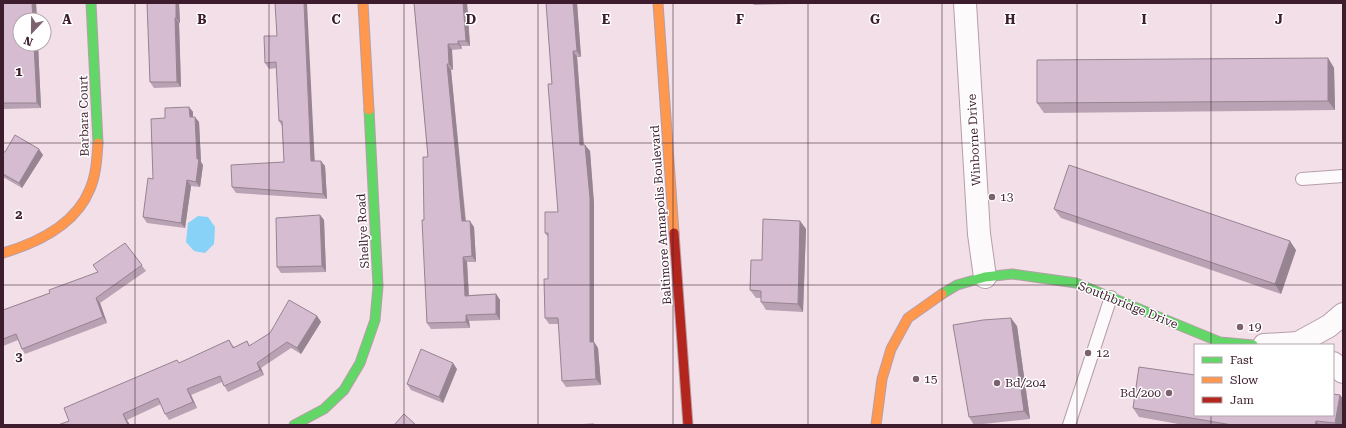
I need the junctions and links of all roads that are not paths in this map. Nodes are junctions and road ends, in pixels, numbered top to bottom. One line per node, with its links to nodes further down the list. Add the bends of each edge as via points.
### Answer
1 (91, 3): 7 (street, Barbara Court, via 98,129 97,161 92,184 84,201 60,226)
2 (363, 3): 15 (street, Shellye Road, via 378,273 377,308 371,336 361,361 344,389 325,408)
3 (658, 3): 16 (street, Baltimore Annapolis Boulevard)
4 (966, 3): 8 (street, Winborne Drive, via 979,234)
5 (1343, 176): 6 (lane)
6 (1302, 179)
7 (3, 253)
8 (985, 277): 9 (street, Southbridge Drive, via 1012,274 1076,283); 17 (street, Southbridge Drive, via 956,285 908,318 889,357 882,380)
9 (1111, 297): 11 (street, Southbridge Drive, via 1220,342); 18 (lane)
10 (1343, 314): 12 (street)
11 (1242, 344)
12 (1300, 344)
13 (1334, 364): 14 (street)
14 (1343, 372)
15 (294, 425)
16 (688, 425)
17 (876, 425)
18 (1070, 425)

